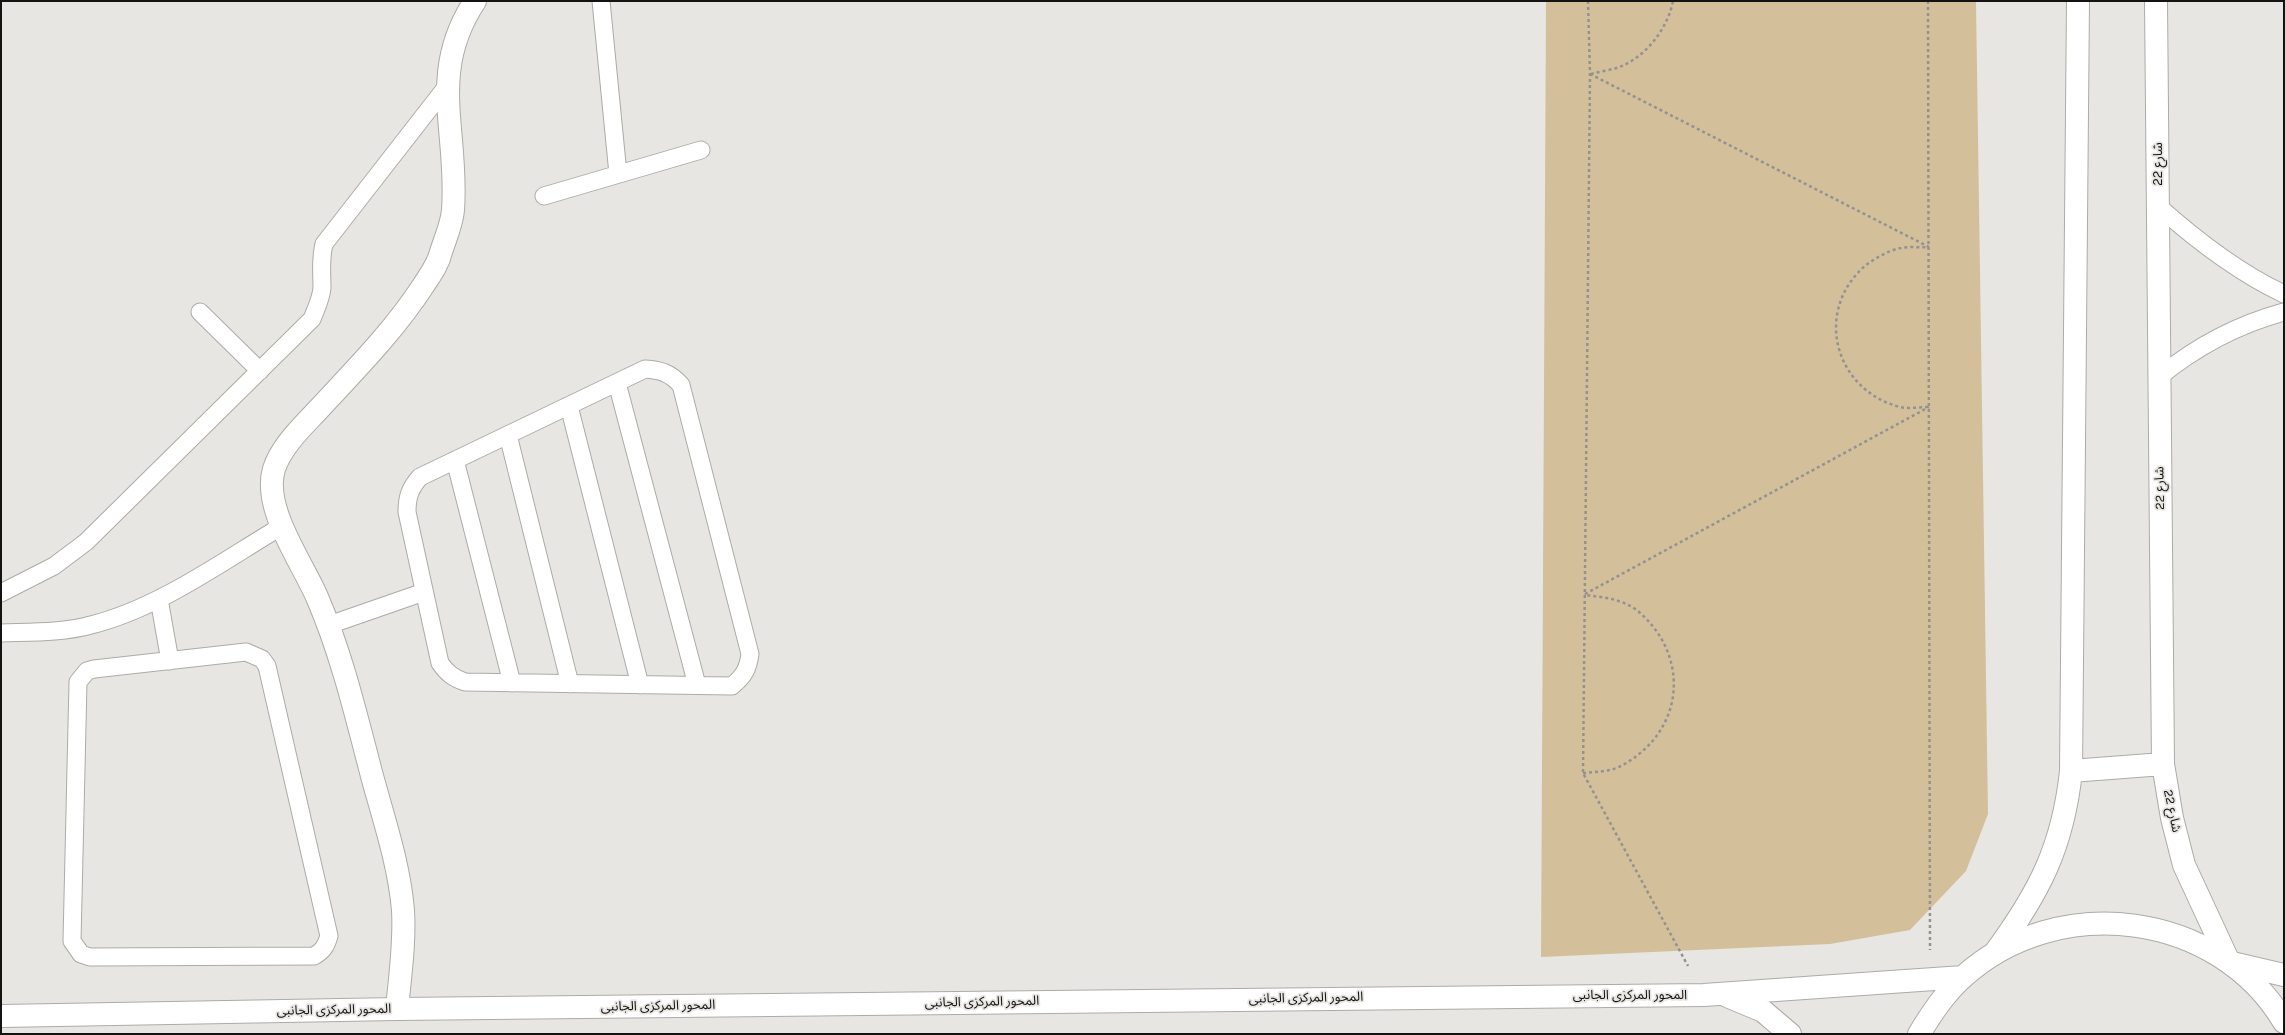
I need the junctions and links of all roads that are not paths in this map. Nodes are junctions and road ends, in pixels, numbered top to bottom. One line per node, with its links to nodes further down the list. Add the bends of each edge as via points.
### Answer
1 (475, 1): 5 (street, via 463,20 452,48)
2 (601, 1): 7 (lane)
3 (2078, 1): 31 (street)
4 (2156, 1): 9 (street, شارع 22)
5 (447, 86): 13 (lane, via 331,233 324,244 320,261 322,289 312,319); 19 (street, via 453,161 453,212 439,261 411,305 381,342 290,440 274,469 273,497)
6 (701, 150): 7 (lane)
7 (618, 174): 8 (lane)
8 (544, 196)
9 (2158, 206): 10 (lane, via 2216,253); 14 (street, شارع 22)
10 (2284, 294)
11 (200, 312): 13 (lane)
12 (2284, 312): 14 (lane, via 2238,327 2206,343)
13 (260, 371): 21 (lane, via 86,542 54,566)
14 (2159, 377): 30 (street, شارع 22)
15 (617, 383): 16 (lane); 29 (lane); 29 (lane, via 645,369 652,369 671,375 681,385 750,654 749,667 742,678 732,686)
16 (569, 406): 17 (lane); 28 (lane)
17 (508, 435): 18 (lane); 27 (lane)
18 (455, 460): 20 (lane, via 420,477 412,486 407,499 407,512); 26 (lane)
19 (282, 526): 22 (lane); 23 (street)
20 (424, 592): 23 (lane); 26 (lane, via 440,663 446,672 454,679 465,682)
21 (1, 593)
22 (159, 599): 24 (lane, via 91,625 53,631); 25 (lane)
23 (329, 625): 37 (street, via 342,662 399,875 403,950)
24 (1, 633)
25 (170, 660): 25 (lane, via 94,669 87,671 78,682 72,941 75,948 81,954 90,957 314,956 321,952 329,936 266,666 262,659 246,652)
26 (512, 683): 27 (lane)
27 (570, 684): 28 (lane)
28 (640, 685): 29 (lane)
29 (697, 685)
30 (2163, 764): 31 (street); 33 (street, شارع 22, via 2172,818 2184,865)
31 (2071, 771): 32 (street, via 2068,800 2053,855 2028,907)
32 (1994, 954): 33 (street, via 2025,938 2058,927 2093,923 2128,924 2162,930 2195,942); 35 (street)
33 (2229, 962): 34 (street); 39 (street, via 2256,985)
34 (2284, 975)
35 (1963, 977): 36 (street, المحور المركزى الجانبى); 41 (street, via 1937,1005)
36 (1712, 994): 37 (street, المحور المركزى الجانبى); 40 (street, via 1763,1011)
37 (397, 1009): 38 (street, المحور المركزى الجانبى)
38 (1, 1016)
39 (2284, 1022)
40 (1790, 1034)
41 (1919, 1034)

